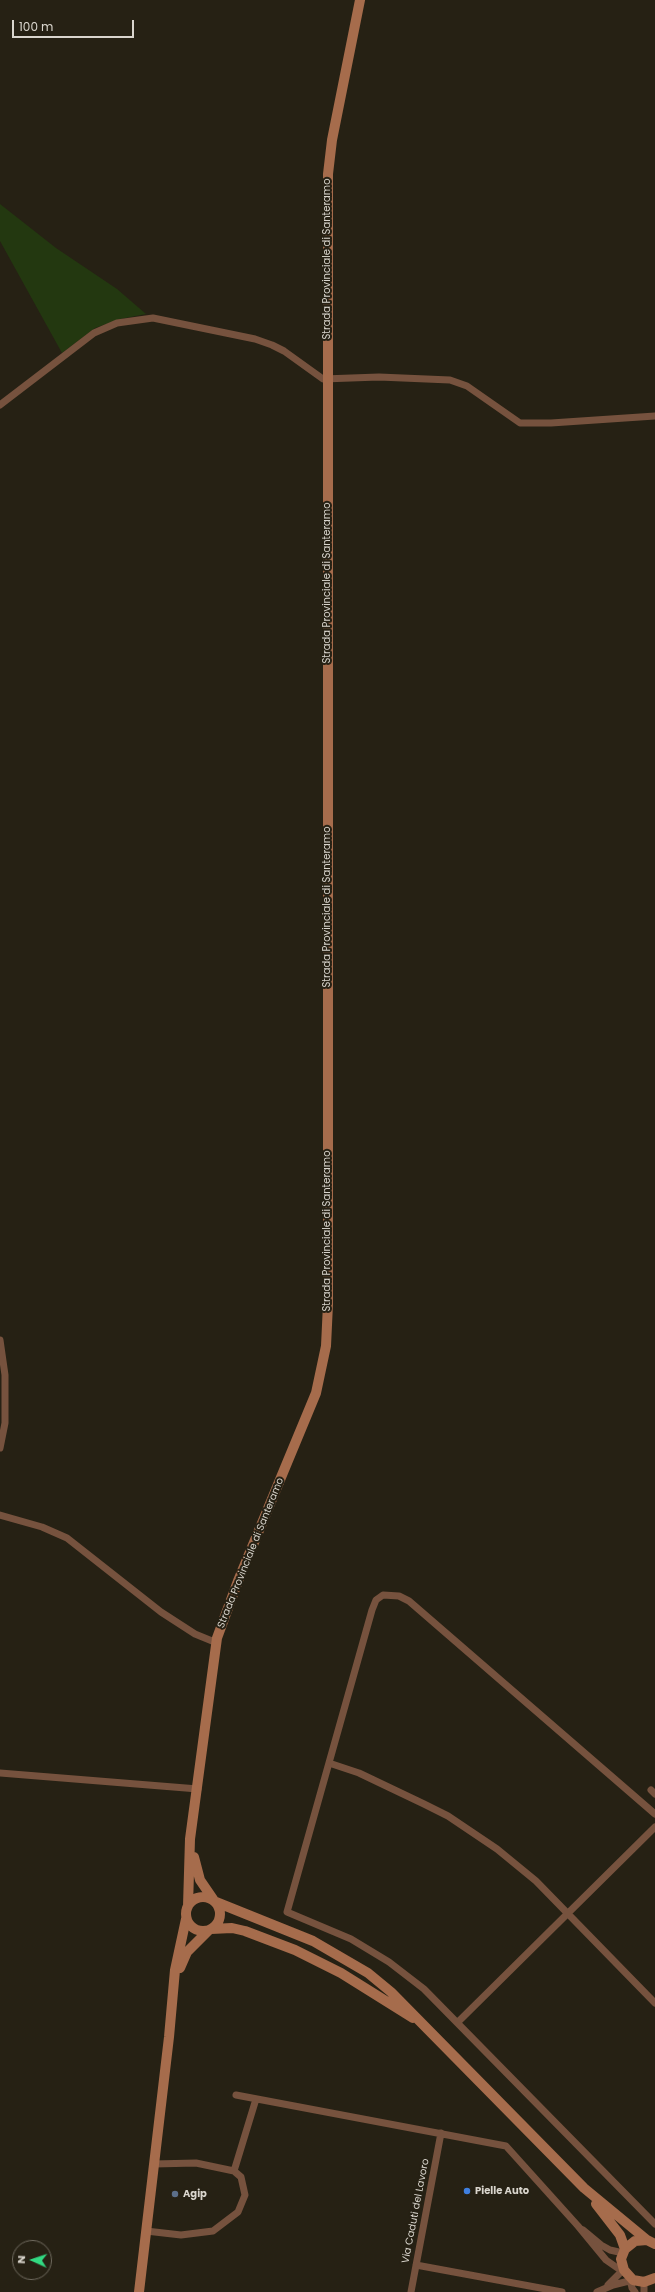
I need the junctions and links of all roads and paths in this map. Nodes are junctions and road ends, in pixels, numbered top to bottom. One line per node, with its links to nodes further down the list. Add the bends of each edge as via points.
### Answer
1 (360, 0): 2 (main road, Strada Provinciale di Santeramo, via 329,159)
2 (327, 379): 3 (street, via 323,379 272,345 147,318 117,323 88,336); 4 (street, via 379,377 450,380 467,386 514,420 527,424); 8 (main road, Strada Provinciale di Santeramo, via 326,1346 316,1393 222,1621)
3 (0, 406)
4 (655, 416)
5 (0, 1340): 6 (street, via 5,1368 5,1423)
6 (0, 1448)
7 (0, 1515): 8 (street, via 42,1527 66,1538 161,1612 195,1634)
8 (217, 1643): 11 (main road, Strada Provinciale di Santeramo)
9 (329, 1763): 12 (street, via 376,1600 383,1595 399,1596 409,1600); 16 (street, via 359,1773 448,1816 515,1863); 21 (street, via 287,1912 351,1940 389,1962 424,1989)
10 (0, 1773): 11 (street)
11 (198, 1792): 14 (main road, via 194,1863 200,1880); 15 (main road, via 189,1853)
12 (655, 1814)
13 (655, 1827): 16 (street)
14 (215, 1901): 15 (main road, via 202,1896 191,1901); 18 (main road, via 220,1917); 22 (main road, via 313,1941 347,1960 391,1992)
15 (188, 1906): 17 (main road)
16 (568, 1913): 19 (street); 21 (street)
17 (186, 1919): 18 (main road, via 193,1928 203,1931); 20 (main road, via 176,1960)
18 (210, 1929): 20 (main road, via 194,1942 182,1961); 22 (main road, via 232,1928 245,1931 295,1950 341,1973)
19 (655, 2003)
20 (172, 2011): 26 (main road)
21 (458, 2022): 29 (street)
22 (425, 2025): 28 (main road)
23 (236, 2095): 24 (street)
24 (256, 2099): 25 (street); 27 (street)
25 (441, 2133): 30 (street, via 506,2146); 34 (street, Via Caduti del Lavoro)
26 (154, 2164): 27 (street, via 196,2163); 31 (main road)
27 (234, 2171): 31 (street, via 241,2177 245,2195 238,2212 213,2231 181,2235)
28 (584, 2188): 32 (main road); 33 (main road, via 620,2235)
29 (655, 2224)
30 (578, 2226): 33 (street, via 610,2250); 35 (street, via 606,2260)
31 (146, 2231): 37 (main road)
32 (651, 2242): 33 (main road, via 635,2241)
33 (624, 2251): 35 (main road)
34 (416, 2266): 38 (street, Via Caduti del Lavoro); 39 (street)
35 (637, 2279): 36 (street); 36 (street, via 616,2278); 41 (street, via 632,2288)
36 (605, 2288): 40 (street)
37 (139, 2292)
38 (411, 2292)
39 (562, 2292)
40 (597, 2292)
41 (635, 2292)

